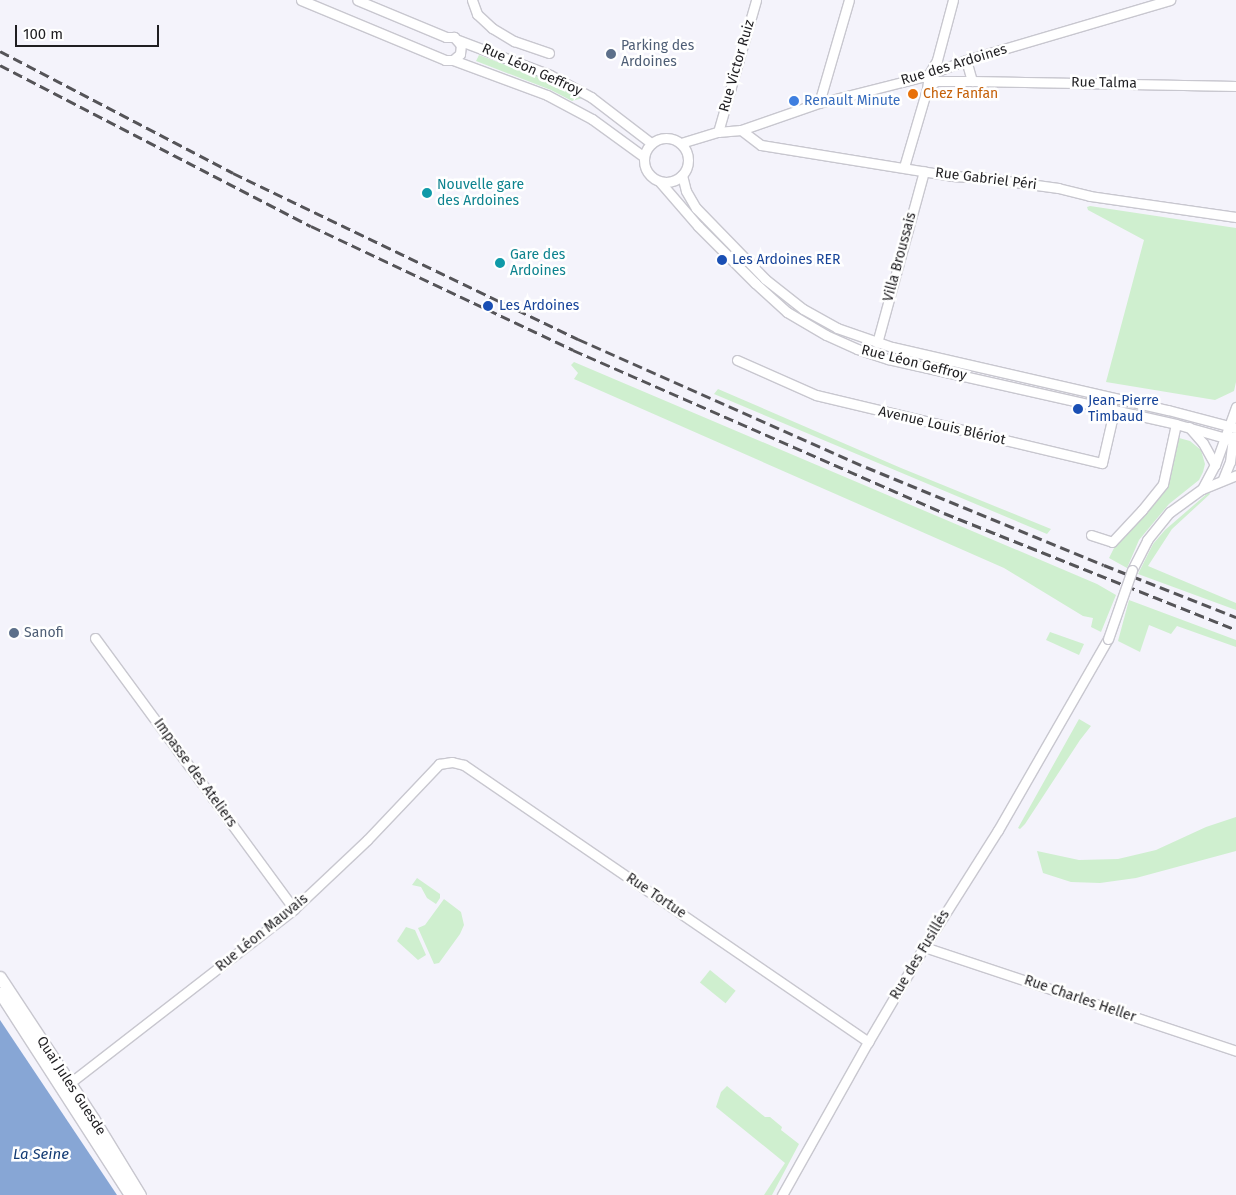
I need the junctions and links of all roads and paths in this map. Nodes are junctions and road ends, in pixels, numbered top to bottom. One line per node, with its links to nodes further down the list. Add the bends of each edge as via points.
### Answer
1 (301, 0): 10 (street, Rue Léon Geffroy)
2 (357, 0): 8 (street, Rue Léon Geffroy)
3 (472, 0): 9 (street, via 477,14 492,28 514,41)
4 (756, 0): 18 (street, Rue Victor Ruiz)
5 (849, 0): 16 (street)
6 (953, 0): 12 (street, via 937,60)
7 (1170, 0): 11 (street, Rue des Ardoines)
8 (458, 40): 10 (street, via 461,52); 19 (street, Rue Léon Geffroy, via 550,75 583,92)
9 (549, 53)
10 (453, 60): 21 (street, Rue Léon Geffroy, via 547,95 592,119)
11 (966, 60): 12 (street, Rue des Ardoines); 13 (street)
12 (929, 74): 15 (street); 16 (street, Rue des Ardoines)
13 (972, 80): 14 (street, Rue Talma); 15 (street, Rue Talma, via 936,81)
14 (1236, 86)
15 (927, 89): 22 (street)
16 (819, 103): 17 (street, Rue des Ardoines)
17 (741, 130): 18 (street, Rue des Ardoines); 22 (street, Rue Gabriel Péri, via 761,145)
18 (718, 132): 20 (street, Rue des Ardoines)
19 (650, 143): 20 (street, via 666,137); 21 (street)
20 (681, 143): 24 (street, via 688,157 688,165)
21 (643, 156): 25 (street, via 646,172)
22 (904, 167): 23 (street, Rue Gabriel Péri)
23 (924, 171): 26 (street, Rue Gabriel Péri); 27 (street, Villa Broussais)
24 (682, 175): 25 (street, via 675,180); 27 (street, Rue Léon Geffroy, via 686,191 696,208 773,287 818,318)
25 (660, 182): 30 (street, Rue Léon Geffroy, via 755,283 787,312 826,335 888,359)
26 (1236, 217)
27 (877, 343): 33 (street, Rue Léon Geffroy)
28 (737, 360): 30 (street, Avenue Louis Blériot, via 816,395 1102,463)
29 (1236, 408): 33 (street)
30 (1114, 411): 31 (street, Rue Léon Geffroy)
31 (1176, 424): 32 (street, Rue Léon Geffroy); 39 (street, via 1163,484 1112,542)
32 (1188, 427): 34 (street, Rue Léon Geffroy); 35 (street, via 1203,443)
33 (1233, 427): 34 (street)
34 (1231, 440): 35 (street); 37 (street, via 1230,462)
35 (1215, 465): 38 (street)
36 (1236, 475): 37 (street)
37 (1223, 479): 38 (street)
38 (1202, 489): 43 (street, Rue des Fusillés, bridge, via 1170,512 1147,540 1132,570 1108,639 998,830)
39 (1091, 535)
40 (95, 638): 42 (street, Impasse des Ateliers)
41 (439, 764): 42 (street, Rue Léon Mauvais, via 367,840); 46 (street, Rue Tortue, via 452,762 464,765)
42 (294, 909): 48 (street, Rue Léon Mauvais)
43 (924, 947): 46 (street, Rue des Fusillés); 47 (street, Rue Charles Heller)
44 (0, 977): 48 (main road, Quai Jules Guesde)
45 (0, 993): 48 (main road, Quai Jules Guesde)
46 (868, 1042): 51 (street, Rue des Fusillés)
47 (1236, 1051)
48 (66, 1086): 49 (main road, Quai Jules Guesde); 50 (main road, Quai Jules Guesde, via 94,1120)
49 (130, 1195)
50 (140, 1195)
51 (782, 1195)

